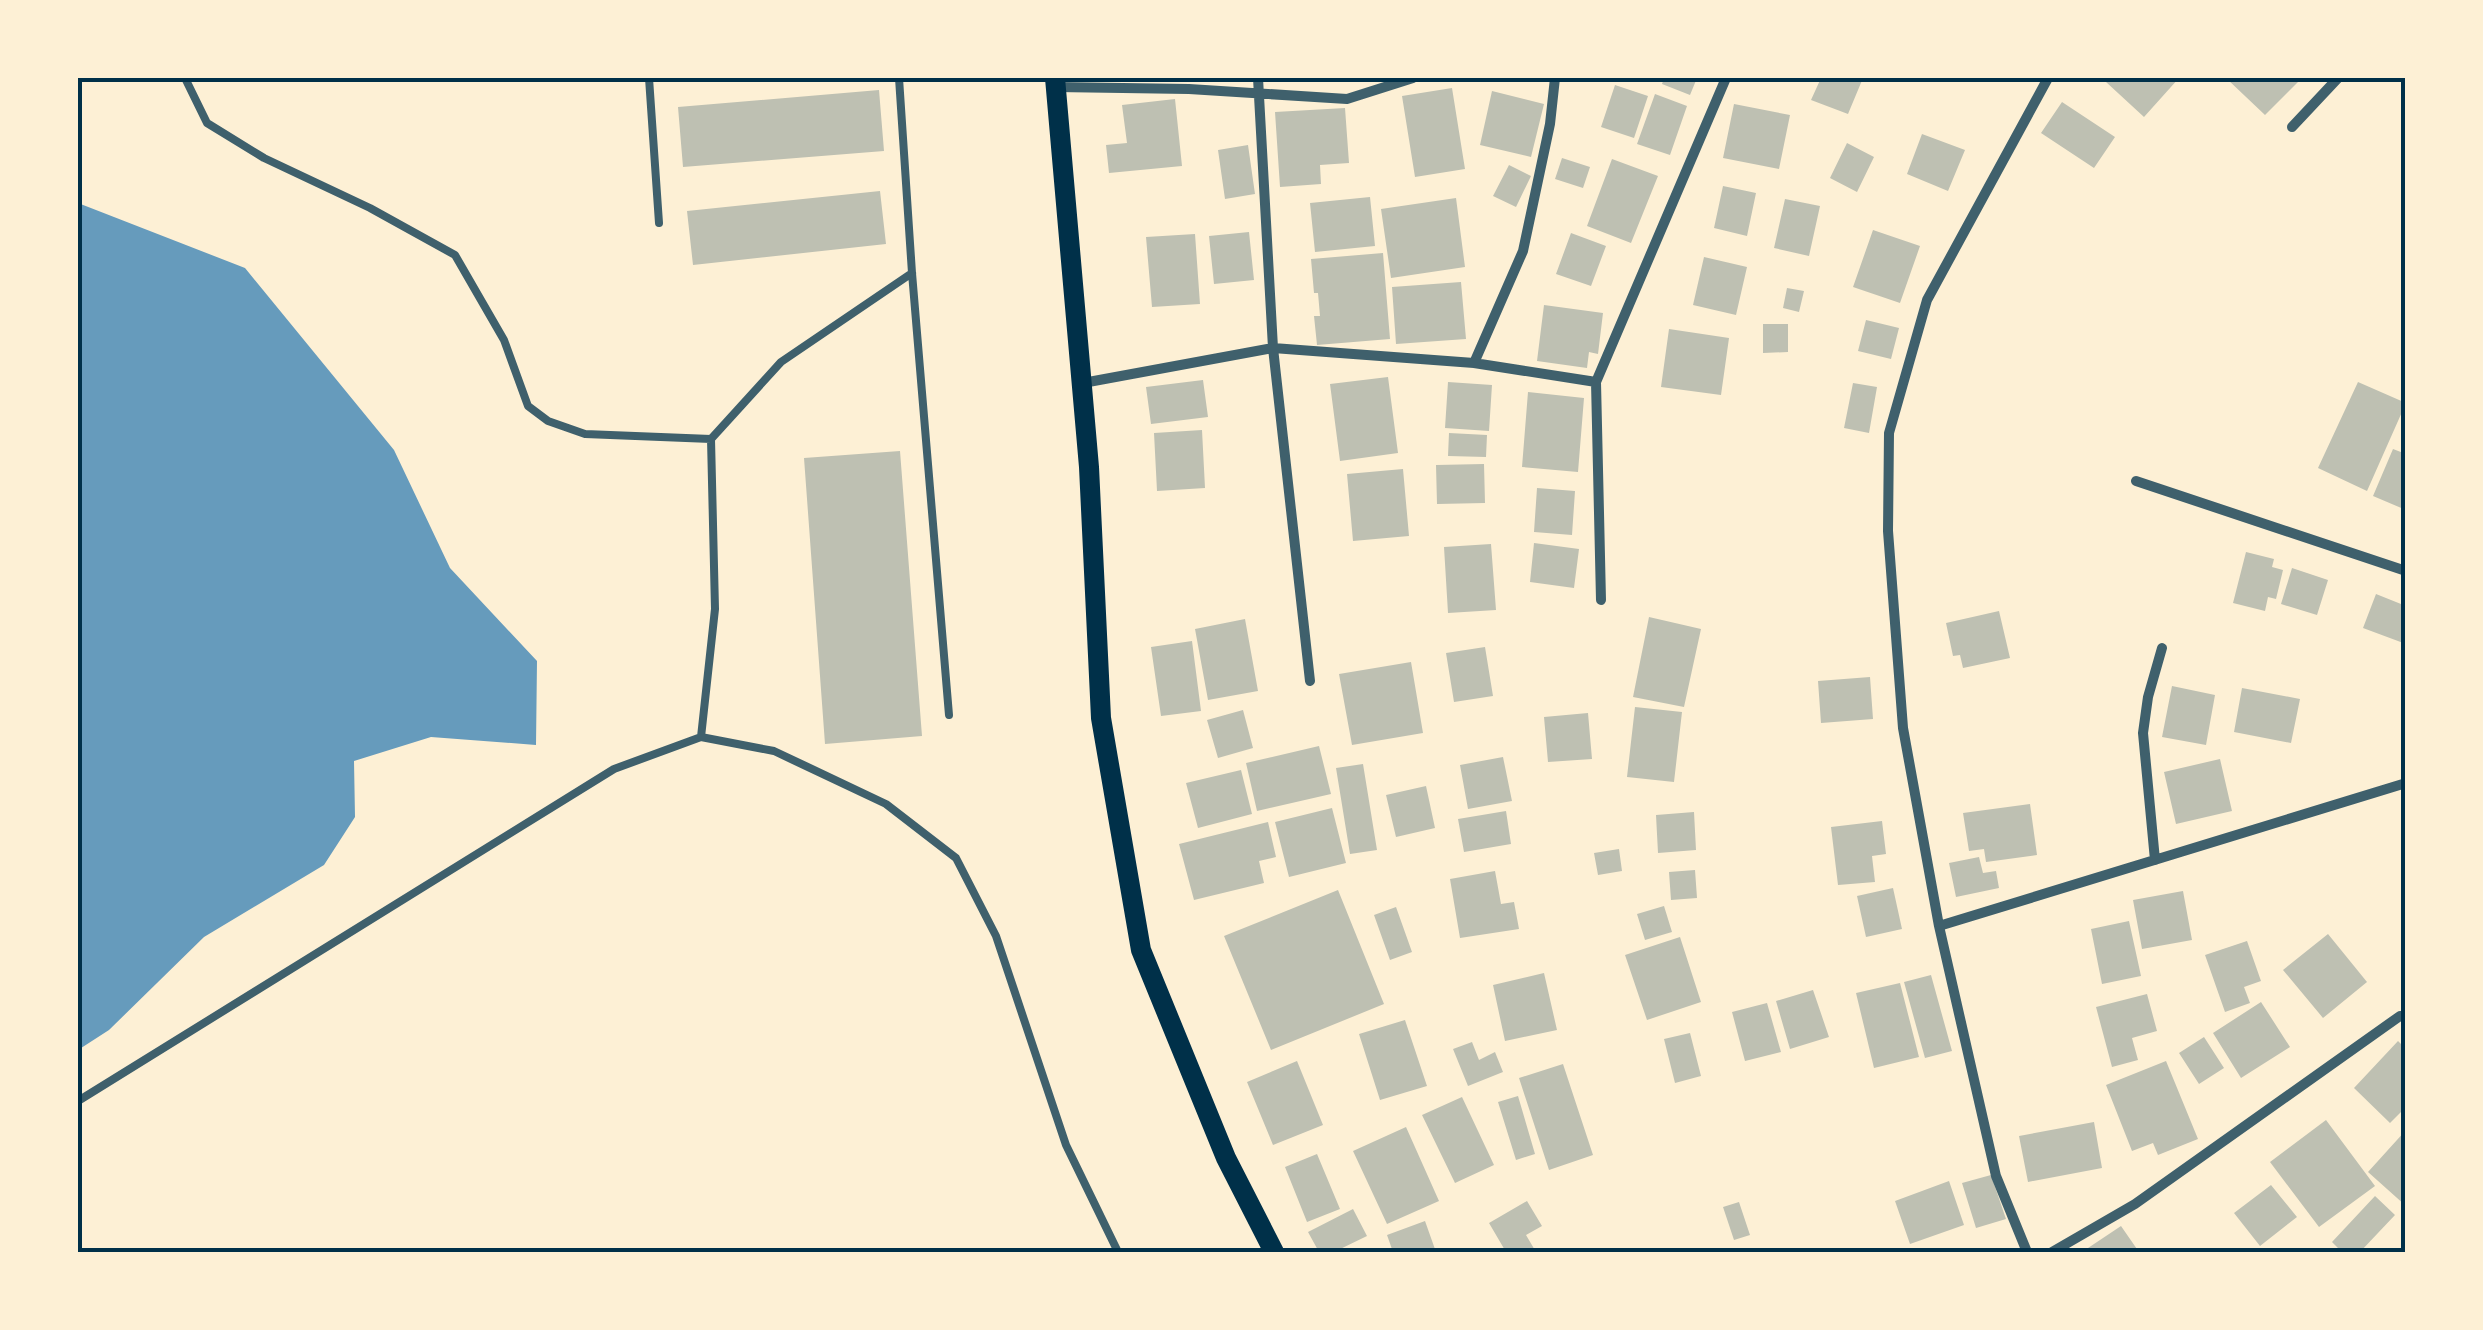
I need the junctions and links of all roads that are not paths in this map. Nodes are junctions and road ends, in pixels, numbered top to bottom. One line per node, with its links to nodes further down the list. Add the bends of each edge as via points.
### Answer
1 (185, 78): 19 (lane, via 207,123 455,255 504,340 528,406 548,421 585,434)
2 (650, 78): 13 (lane)
3 (899, 78): 14 (lane)
4 (1258, 78): 11 (street)
5 (1413, 78): 11 (street, via 1347,99)
6 (1555, 78): 16 (street, via 1523,250)
7 (1726, 78): 17 (street)
8 (2048, 78): 29 (street, via 1927,300 1889,433 1888,532 1903,728)
9 (2338, 78): 12 (street)
10 (1055, 82): 11 (street); 18 (main road)
11 (1259, 93): 15 (street)
12 (2292, 127)
13 (659, 223)
14 (912, 273): 19 (lane, via 781,362); 25 (lane)
15 (1273, 348): 16 (street); 18 (street); 24 (street)
16 (1474, 363): 17 (street)
17 (1596, 382): 22 (street)
18 (1081, 383): 33 (main road, via 1101,718 1141,950 1226,1158)
19 (711, 439): 26 (lane, via 714,609)
20 (2136, 481): 21 (street)
21 (2406, 571)
22 (1601, 600)
23 (2162, 648): 28 (street, via 2142,733)
24 (1310, 681)
25 (949, 715)
26 (702, 737): 31 (lane, via 614,769); 32 (lane, via 774,751 886,804 956,858 996,936 1066,1145)
27 (2406, 783): 28 (street)
28 (2155, 860): 29 (street)
29 (1939, 926): 34 (street, via 1996,1176)
30 (2400, 1016): 35 (street, via 2135,1204)
31 (78, 1101)
32 (1118, 1252)
33 (1274, 1252)
34 (2027, 1252)
35 (2052, 1252)

